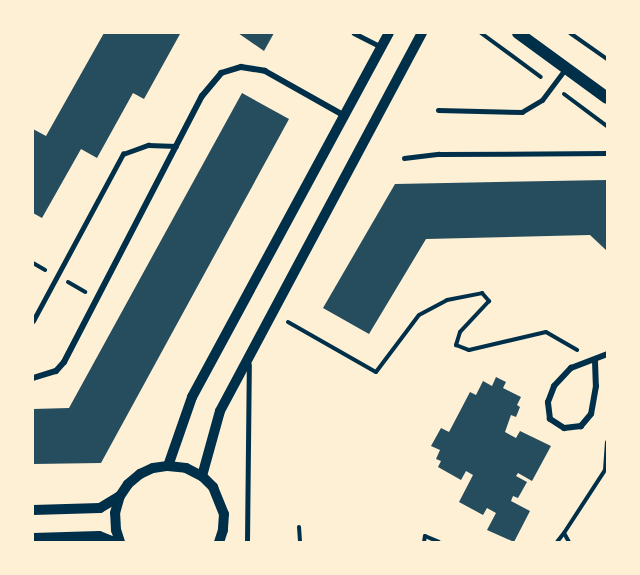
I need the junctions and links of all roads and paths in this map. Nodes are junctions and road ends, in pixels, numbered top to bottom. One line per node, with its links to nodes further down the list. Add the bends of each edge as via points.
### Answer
1 (354, 33): 6 (lane)
2 (389, 33): 6 (street)
3 (422, 33): 15 (street)
4 (518, 33): 8 (main road)
5 (570, 33): 7 (path)
6 (382, 47): 11 (street)
7 (607, 59)
8 (566, 67): 9 (main road); 10 (lane, via 542,100 522,112)
9 (607, 98)
10 (438, 110)
11 (345, 116): 12 (street, via 265,71 252,67 228,69 216,77 202,96); 22 (street, via 192,397)
12 (176, 146): 16 (lane, via 148,145 123,154); 20 (street, via 64,362 56,370)
13 (607, 153): 14 (lane, via 439,154)
14 (404, 158)
15 (273, 313): 18 (street); 19 (path, via 376,372 419,315 447,300 482,293 489,301 460,332 456,345 468,350 546,332)
16 (33, 321)
17 (607, 354): 19 (street)
18 (249, 358): 24 (street, via 220,411); 33 (lane)
19 (594, 361): 19 (street, via 571,368 554,386 548,402 550,419 564,428 581,426 591,414 596,386)
20 (33, 378)
21 (607, 442): 23 (path)
22 (168, 466): 24 (street, via 186,468); 25 (street, via 140,474)
23 (606, 471): 28 (path)
24 (202, 476): 32 (street, via 220,500 223,522)
25 (120, 496): 26 (street, via 100,508); 31 (street, via 115,513)
26 (33, 510)
27 (299, 527): 34 (path)
28 (564, 533): 37 (path); 38 (path)
29 (33, 538): 30 (street, via 99,536)
30 (114, 542)
31 (120, 542)
32 (219, 542)
33 (246, 542)
34 (300, 542)
35 (424, 542): 36 (path, via 425,536)
36 (439, 542)
37 (557, 542)
38 (569, 542)

